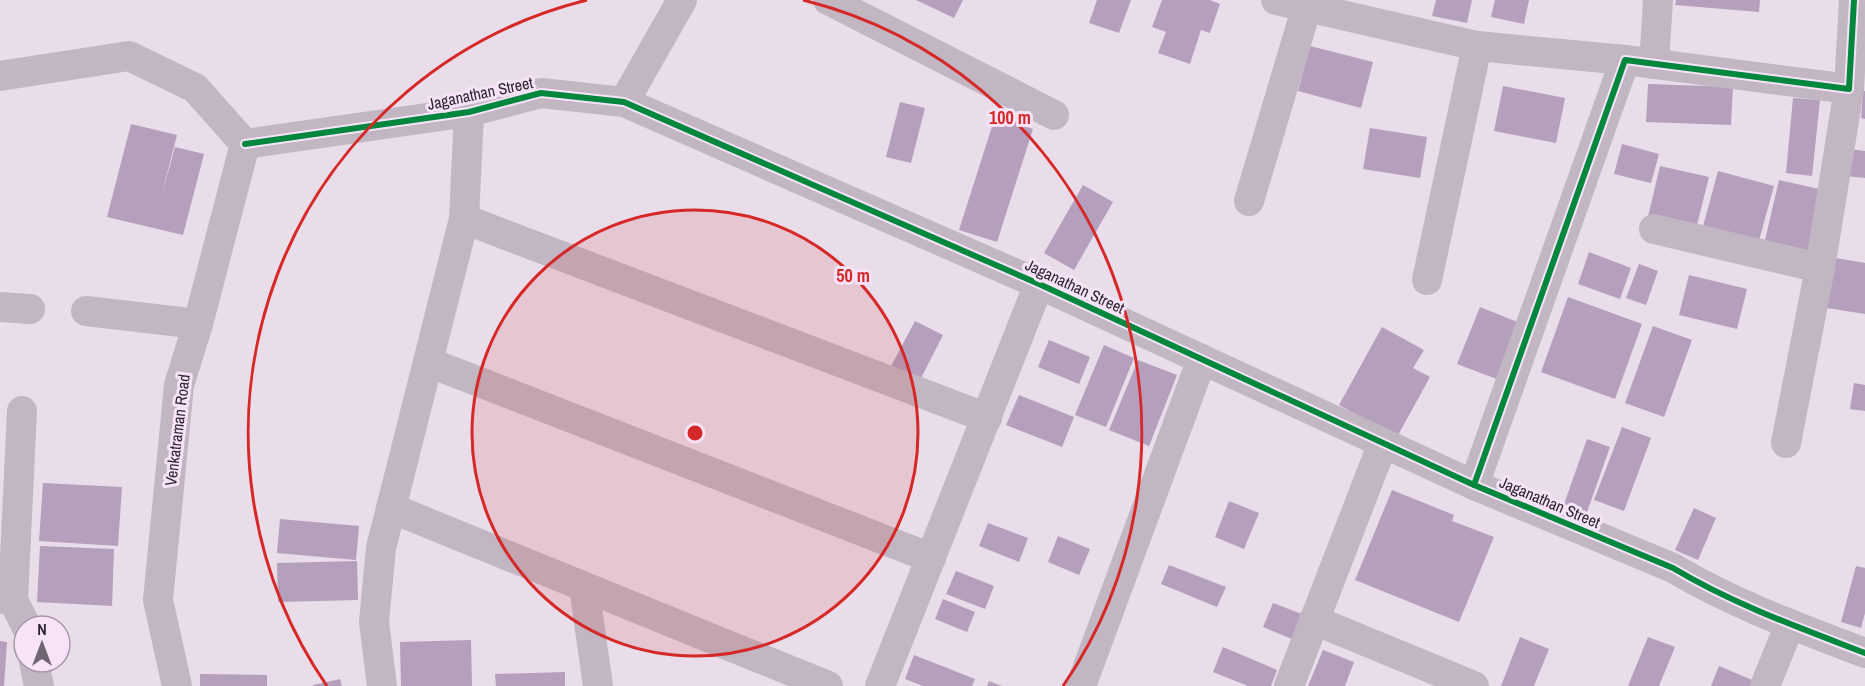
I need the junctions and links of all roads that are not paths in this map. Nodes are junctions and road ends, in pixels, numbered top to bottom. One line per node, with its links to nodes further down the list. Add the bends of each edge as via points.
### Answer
1 (682, 0): 11 (street)
2 (828, 0): 13 (street)
3 (1276, 0): 6 (street)
4 (1658, 0): 8 (street)
5 (1854, 0): 10 (street)
6 (1307, 6): 7 (street); 15 (street)
7 (1477, 46): 8 (street); 19 (street)
8 (1639, 62): 10 (street); 31 (street)
9 (0, 76): 14 (street, via 129,56 195,88)
10 (1849, 89): 18 (street)
11 (624, 102): 12 (street, Jaganathan Street, via 541,93); 20 (street, Jaganathan Street)
12 (469, 112): 14 (street, Jaganathan Street); 16 (street)
13 (1054, 115)
14 (244, 144): 24 (street, Venkatraman Road)
15 (1249, 201)
16 (464, 219): 26 (street); 28 (street)
17 (1654, 229): 18 (street)
18 (1820, 268): 30 (street)
19 (1428, 280)
20 (1039, 284): 25 (street, Jaganathan Street); 28 (street)
21 (0, 307): 22 (street)
22 (30, 309)
23 (86, 311): 24 (street)
24 (198, 324): 40 (street, Venkatraman Road, via 179,385 158,600)
25 (1202, 359): 29 (street, Jaganathan Street); 45 (street)
26 (428, 362): 32 (street); 33 (street)
27 (22, 411): 35 (street)
28 (987, 418): 33 (street)
29 (1383, 443): 31 (street, Jaganathan Street); 37 (street)
30 (1786, 443)
31 (1474, 485): 38 (street, Jaganathan Street, via 1673,568 1703,586)
32 (391, 508): 34 (street); 41 (street, via 381,548 374,622)
33 (931, 558): 44 (street)
34 (584, 587): 42 (street); 43 (street)
35 (6, 599): 36 (street)
36 (17, 614)
37 (1314, 620): 46 (street); 47 (street)
38 (1790, 624): 39 (street, Jaganathan Street); 48 (street)
39 (1865, 653)
40 (177, 686)
41 (382, 686)
42 (598, 686)
43 (828, 686)
44 (880, 686)
45 (1080, 686)
46 (1289, 686)
47 (1474, 686)
48 (1764, 686)

